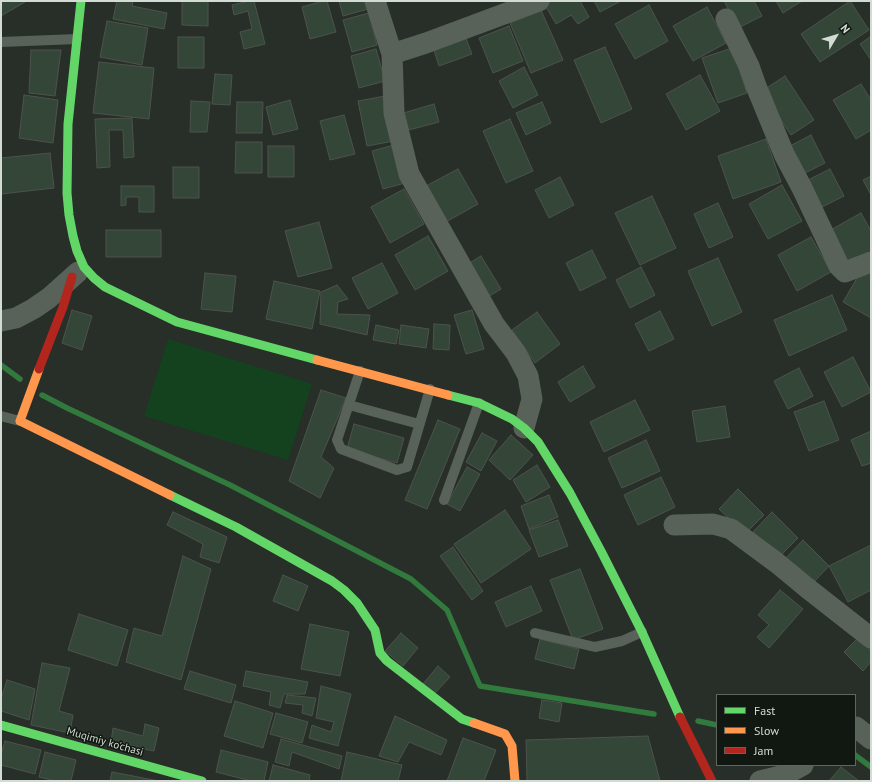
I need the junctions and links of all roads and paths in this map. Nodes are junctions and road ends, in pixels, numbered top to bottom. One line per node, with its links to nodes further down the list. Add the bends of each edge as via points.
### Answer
1 (81, 1): 5 (main road)
2 (375, 1): 7 (street)
3 (539, 1): 7 (street)
4 (726, 19): 8 (street, via 749,66 784,154 839,266 845,272)
5 (77, 39): 6 (lane); 9 (main road, via 68,124 67,193)
6 (1, 42)
7 (392, 54): 18 (street, via 394,113 409,174 494,324 528,376 532,399)
8 (871, 262)
9 (78, 272): 10 (street, via 33,309 16,318); 11 (main road, via 177,322); 16 (main road)
10 (1, 321)
11 (360, 371): 12 (main road); 14 (lane)
12 (430, 389): 13 (main road); 17 (lane)
13 (479, 403): 18 (main road, via 512,419); 19 (lane)
14 (349, 405): 17 (lane); 17 (lane, via 337,440 340,449 397,470 407,466)
15 (1, 416): 16 (lane)
16 (20, 421): 27 (main road, via 236,527 332,581 357,603 375,630 380,653 387,661 462,719 505,734 512,746)
17 (419, 424)
18 (524, 428): 21 (main road, via 538,442 570,493)
19 (444, 500)
20 (674, 525): 23 (street, via 713,524 731,529)
21 (642, 632): 22 (lane, via 622,641 595,647); 28 (main road)
22 (535, 633)
23 (871, 638)
24 (1, 725): 26 (main road, Muqimiy ko'chasi)
25 (801, 766): 29 (street, via 785,775)
26 (202, 781)
27 (514, 781)
28 (712, 781)
29 (760, 781)

